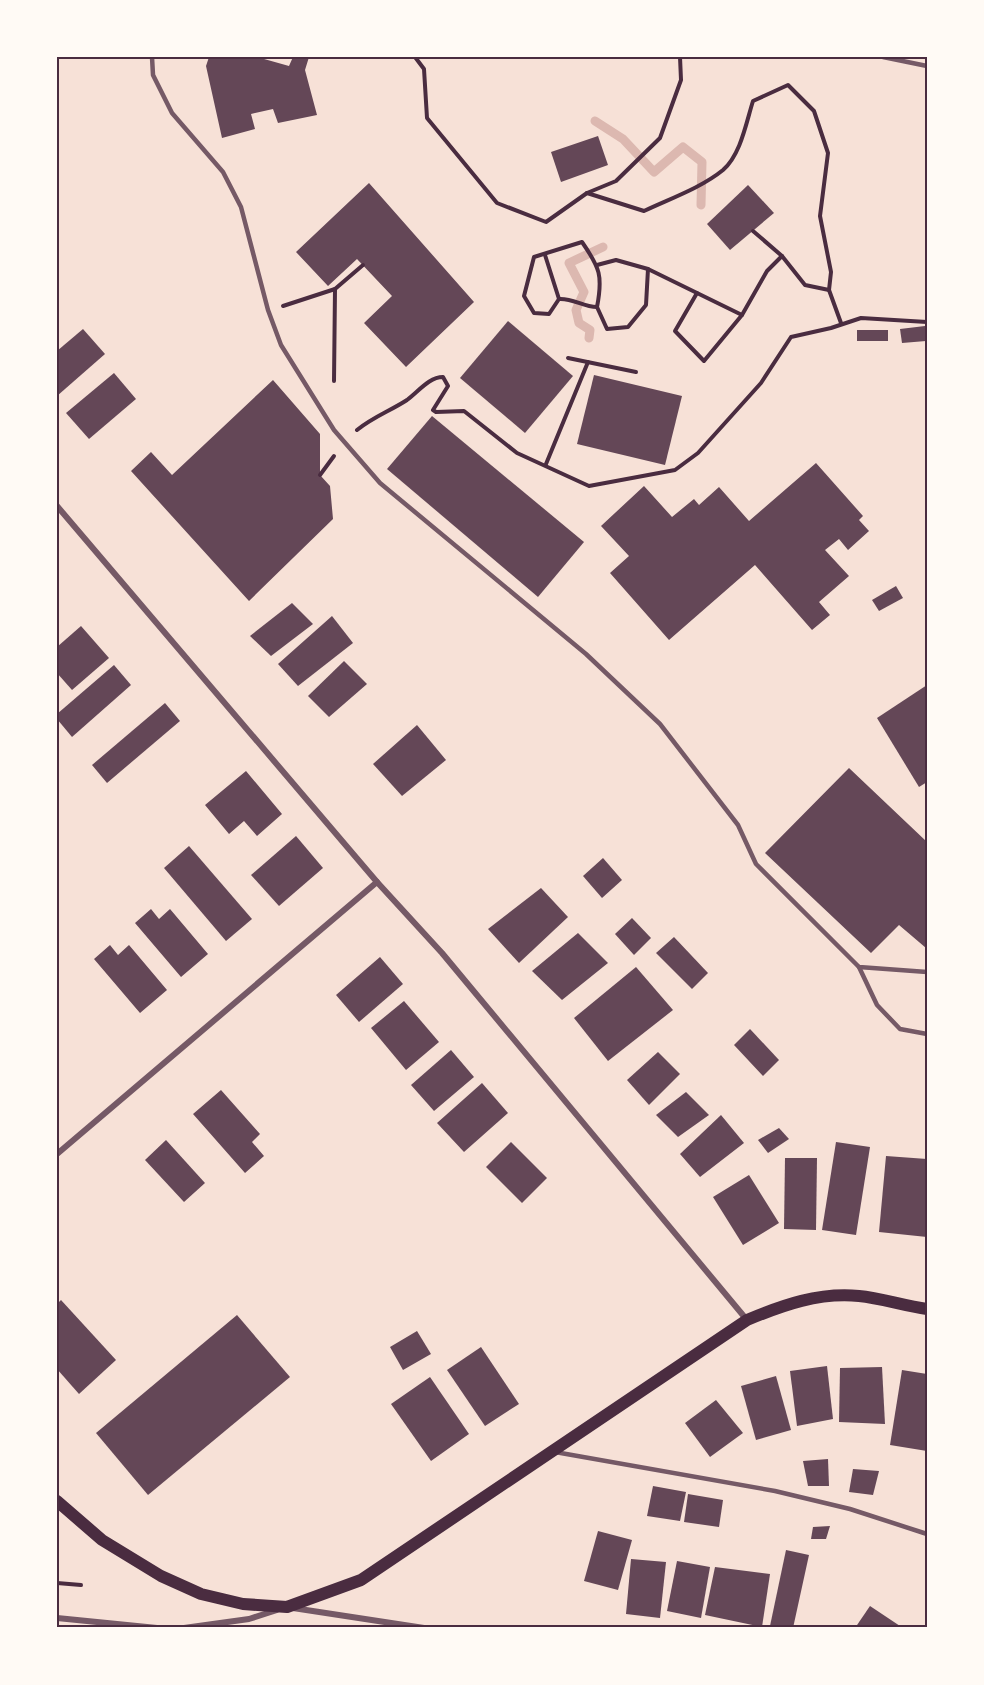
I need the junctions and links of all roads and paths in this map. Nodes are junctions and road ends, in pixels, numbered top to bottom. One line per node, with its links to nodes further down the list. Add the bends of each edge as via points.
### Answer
1 (152, 57): 18 (lane, via 153,75 172,113 223,172 241,207)
2 (415, 57): 6 (path, via 424,69 427,118 496,203 546,222)
3 (680, 57): 6 (path, via 681,80 660,138 616,181)
4 (883, 57): 5 (lane)
5 (927, 66)
6 (587, 193): 14 (path, via 644,211 697,185 724,169 738,148 753,101 788,85 814,111 828,153 820,216 831,272)
7 (753, 231): 9 (path)
8 (545, 255): 11 (path, via 582,242); 16 (path); 16 (path, via 534,257 524,296 534,313 549,314)
9 (782, 256): 14 (path, via 806,285); 19 (path, via 767,271)
10 (363, 265): 13 (path)
11 (597, 265): 12 (path, via 616,260); 17 (path, via 602,283)
12 (648, 269): 15 (path); 17 (path, via 646,305 628,327 607,329)
13 (335, 289): 18 (path); 25 (path)
14 (829, 290): 21 (path)
15 (697, 293): 19 (path); 19 (path, via 675,331 704,361)
16 (559, 299): 17 (path)
17 (597, 307)
18 (268, 310): 26 (lane, via 294,369)
19 (742, 315)
20 (927, 322): 21 (path, via 861,318)
21 (841, 323): 27 (path, via 791,337 761,383 698,453 675,470 589,486)
22 (568, 358): 23 (path)
23 (588, 362): 24 (path); 27 (path)
24 (636, 372)
25 (334, 381)
26 (345, 442): 27 (path, via 378,414 443,377 448,386 433,410 464,411 517,453); 28 (path); 31 (lane, via 380,483 586,654 660,724 738,825 756,864)
27 (546, 464)
28 (321, 475)
29 (57, 506): 30 (street)
30 (377, 882): 34 (street); 36 (street, via 442,953)
31 (859, 967): 32 (lane); 33 (lane, via 877,1005 900,1029)
32 (927, 972)
33 (927, 1034)
34 (57, 1154)
35 (927, 1309): 36 (main road, via 859,1296 816,1297 787,1303)
36 (747, 1320): 37 (main road)
37 (549, 1452): 39 (lane, via 776,1491); 42 (main road, via 361,1580)
38 (57, 1501): 42 (main road, via 102,1540 161,1576 201,1594 243,1604)
39 (927, 1534)
40 (57, 1583): 41 (path)
41 (81, 1585)
42 (287, 1607): 44 (street); 46 (street, via 249,1619)
43 (57, 1618): 45 (street)
44 (396, 1624): 47 (lane); 48 (street)
45 (157, 1628)
46 (184, 1628)
47 (386, 1628)
48 (424, 1628)

